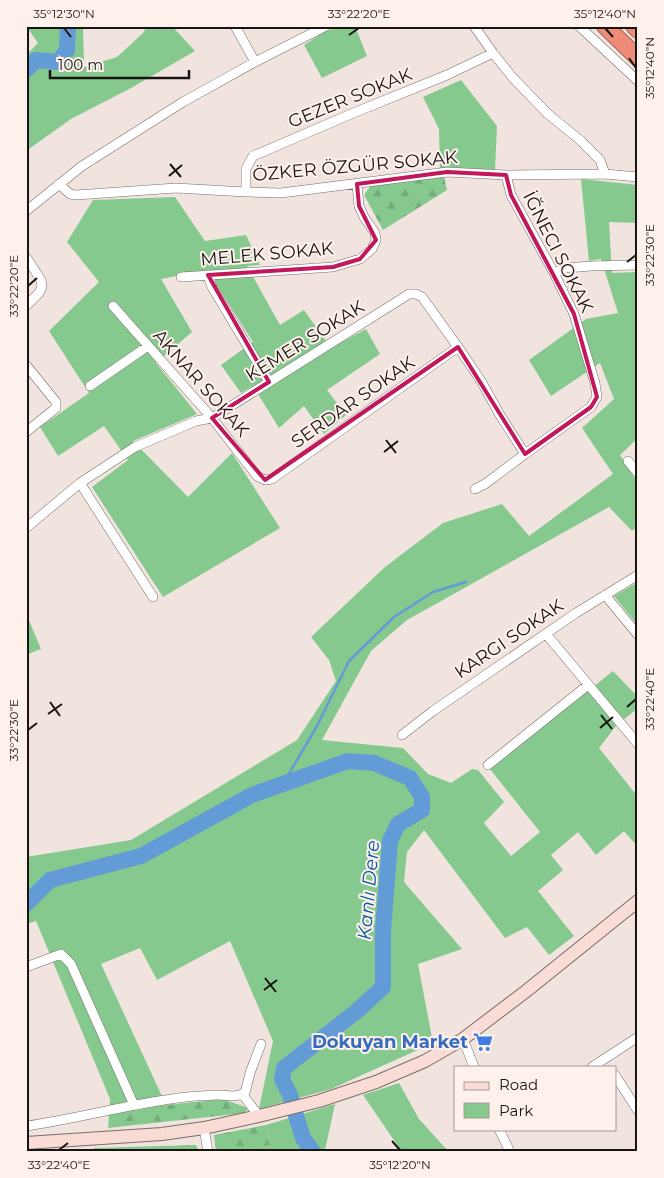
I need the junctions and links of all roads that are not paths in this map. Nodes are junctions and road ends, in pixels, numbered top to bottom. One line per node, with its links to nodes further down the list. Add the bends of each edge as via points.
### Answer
1 (235, 26): 10 (street)
2 (326, 26): 10 (street)
3 (474, 26): 8 (street)
4 (579, 26): 11 (street)
5 (605, 26): 9 (highway)
6 (634, 26): 7 (highway)
7 (638, 30)
8 (492, 53): 12 (street, via 548,114 600,160); 17 (street, GEZER SOKAK, via 253,156 246,169)
9 (638, 58)
10 (255, 62): 15 (street, via 112,146)
11 (638, 81)
12 (605, 174): 13 (street, ÖZKER ÖZGÜR SOKAK); 14 (street, ÖZKER ÖZGÜR SOKAK)
13 (506, 175): 16 (street, ÖZKER ÖZGÜR SOKAK, via 447,172); 21 (street, İĞNECI SOKAK, via 511,196)
14 (638, 177)
15 (59, 184): 17 (street, ÖZKER ÖZGÜR SOKAK, via 76,195 176,188); 18 (street)
16 (357, 184): 17 (street, ÖZKER ÖZGÜR SOKAK, via 281,193); 22 (street, MELEK SOKAK, via 359,206 376,240 372,249 360,259 334,267)
17 (246, 192)
18 (26, 210)
19 (26, 257): 24 (street, via 42,287)
20 (638, 266): 21 (street, via 566,268)
21 (554, 273): 33 (street, İĞNECI SOKAK, via 574,314 595,383 596,397 590,407)
22 (208, 275): 23 (street, MELEK SOKAK); 29 (street)
23 (181, 277)
24 (26, 306)
25 (113, 306): 26 (street, AKNAR SOKAK)
26 (148, 346): 30 (street); 31 (street, AKNAR SOKAK)
27 (458, 347): 29 (street, KEMER SOKAK, via 422,297 409,294); 33 (street); 36 (street, SERDAR SOKAK)
28 (26, 365): 32 (street, via 56,402 56,408)
29 (269, 382): 31 (street, KEMER SOKAK)
30 (90, 386)
31 (212, 418): 36 (street, AKNAR SOKAK, via 258,476); 37 (street, KEMER SOKAK, via 196,421 135,447)
32 (26, 432)
33 (525, 454): 38 (street, İĞNECI SOKAK)
34 (628, 460): 35 (street)
35 (638, 473)
36 (265, 480)
37 (80, 483): 39 (street, KEMER SOKAK); 42 (street)
38 (475, 489)
39 (26, 528)
40 (638, 575): 41 (street)
41 (605, 595): 43 (street); 44 (street)
42 (153, 597)
43 (546, 634): 45 (street); 46 (street)
44 (638, 636)
45 (588, 685): 47 (street); 48 (street)
46 (402, 735)
47 (638, 744)
48 (488, 765)
49 (638, 901): 52 (main road)
50 (26, 967): 58 (street, via 61,954 71,964)
51 (638, 1037): 54 (street)
52 (463, 1039): 55 (street); 60 (main road, via 425,1061 376,1082)
53 (260, 1044): 57 (street)
54 (608, 1063)
55 (474, 1066)
56 (616, 1077): 59 (street)
57 (242, 1094): 58 (street, via 236,1097 195,1096); 60 (street)
58 (134, 1105): 61 (street)
59 (638, 1111)
60 (259, 1116): 62 (main road)
61 (26, 1126)
62 (204, 1128): 64 (main road); 65 (street)
63 (499, 1130): 66 (street)
64 (26, 1143)
65 (208, 1152)
66 (510, 1152)

